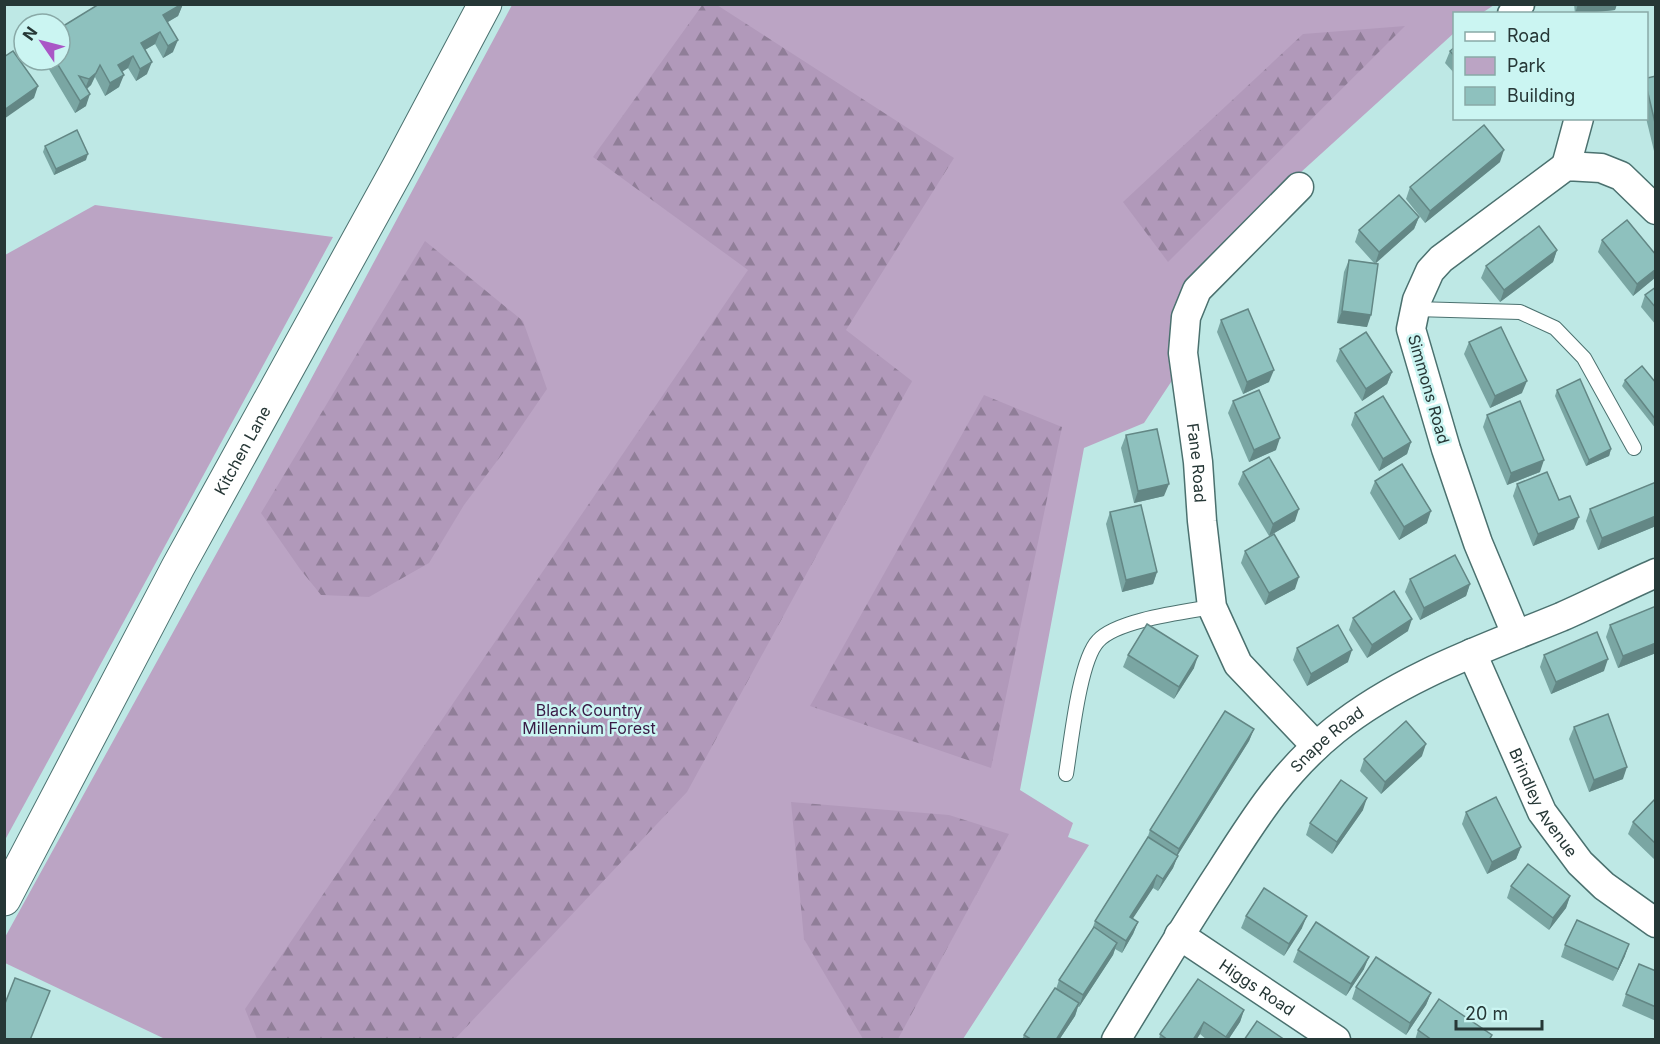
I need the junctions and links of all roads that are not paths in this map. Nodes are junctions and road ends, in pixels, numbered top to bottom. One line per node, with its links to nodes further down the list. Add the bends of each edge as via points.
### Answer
1 (485, 4): 14 (street, Kitchen Lane, via 178,567)
2 (1579, 120): 3 (street)
3 (1566, 166): 5 (street, via 1601,168 1621,176); 6 (street, Simmons Road, via 1441,260 1430,271)
4 (1299, 187): 9 (street, Fane Road, via 1197,290 1186,317 1183,353)
5 (1656, 210)
6 (1415, 309): 7 (lane, via 1520,312 1555,327 1584,358); 10 (street, Simmons Road, via 1411,329 1446,449 1478,543)
7 (1634, 448)
8 (1656, 573): 10 (street, Snape Road)
9 (1212, 607): 12 (street, Fane Road, via 1238,664); 13 (lane, via 1126,624 1099,640 1084,666)
10 (1516, 634): 11 (street, Snape Road)
11 (1472, 653): 12 (street, Snape Road, via 1401,686); 15 (street, Brindley Avenue, via 1542,812 1580,863 1604,886)
12 (1316, 746): 16 (street, Snape Road, via 1266,800)
13 (1066, 774)
14 (4, 899)
15 (1656, 923)
16 (1179, 935): 17 (street, Snape Road); 18 (street, Higgs Road)
17 (1116, 1040)
18 (1336, 1040)

